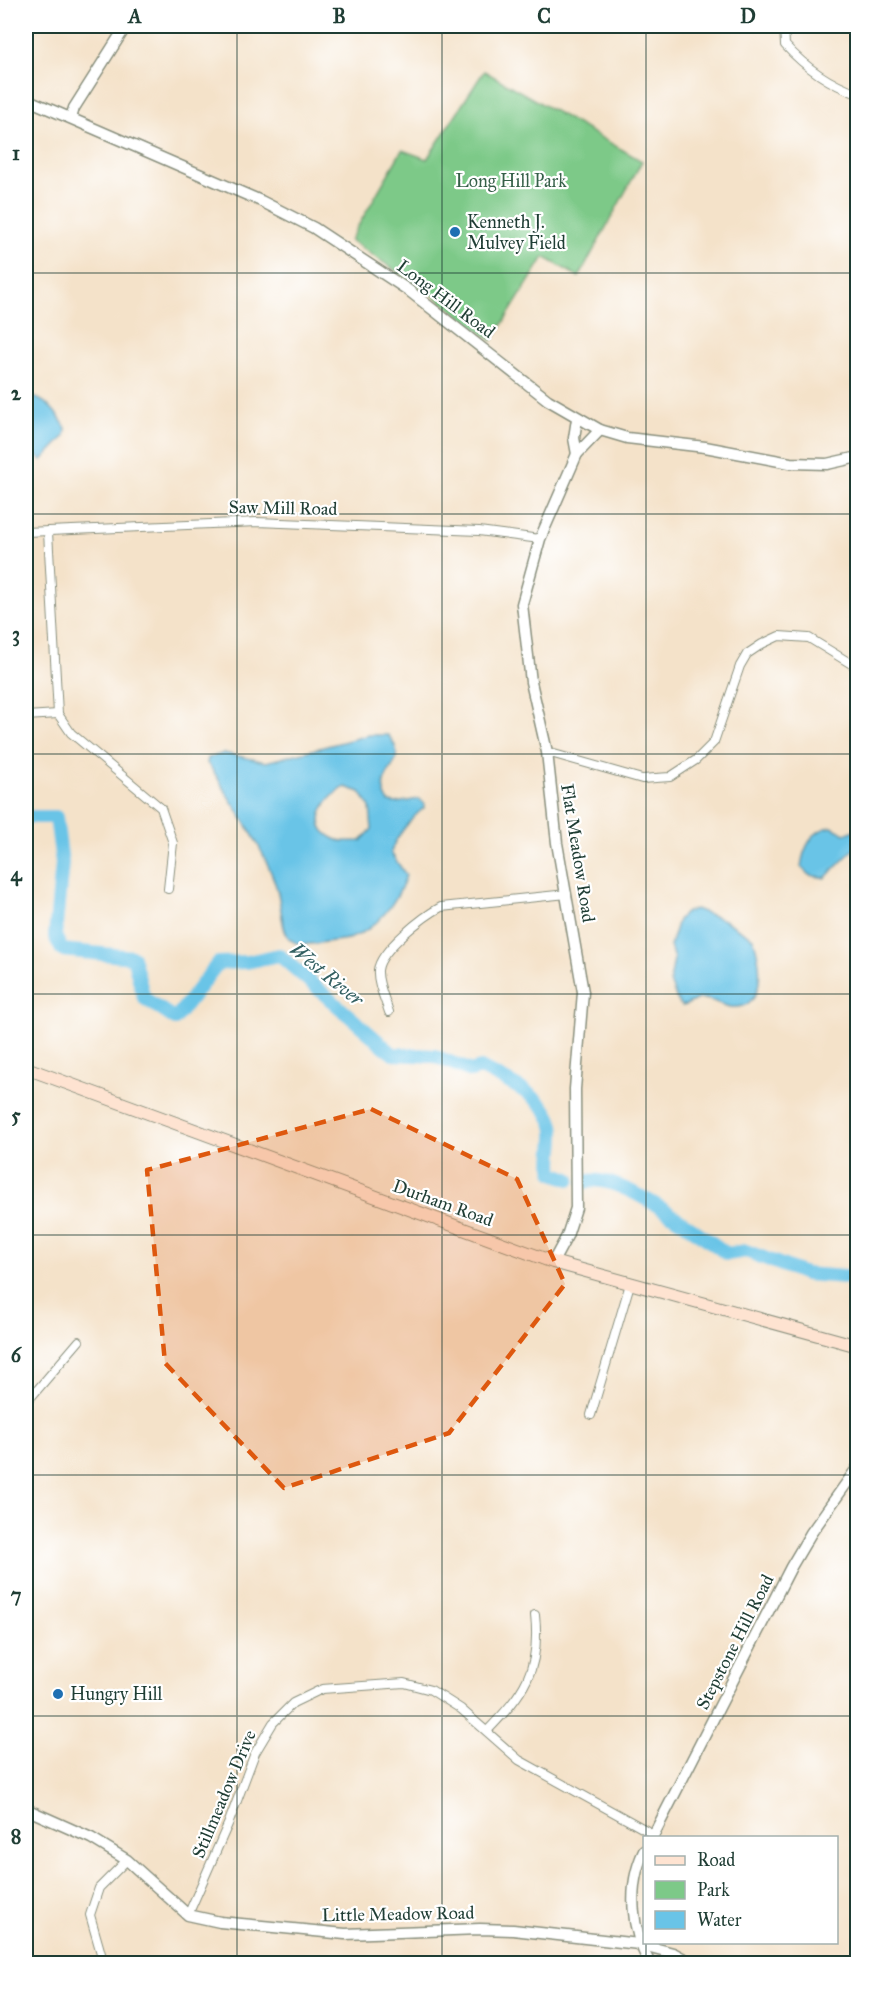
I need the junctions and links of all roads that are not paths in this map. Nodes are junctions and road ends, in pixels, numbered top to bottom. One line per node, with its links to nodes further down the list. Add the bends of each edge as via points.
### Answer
1 (126, 26): 5 (street)
2 (784, 26): 3 (street, via 785,45 801,62 841,88)
3 (858, 94)
4 (26, 99): 5 (street, Long Hill Road)
5 (71, 118): 6 (street, Long Hill Road, via 314,228 408,290)
6 (577, 419): 7 (street, Long Hill Road); 8 (street, Flat Meadow Road)
7 (600, 430): 8 (street, Flat Meadow Road); 9 (street, Long Hill Road, via 627,438 790,462 827,464)
8 (576, 454): 12 (street, Flat Meadow Road)
9 (858, 457)
10 (26, 532): 11 (street, Saw Mill Road)
11 (48, 532): 12 (street, Saw Mill Road, via 257,522 479,531); 14 (street)
12 (540, 539): 16 (street, Flat Meadow Road, via 522,604 531,682)
13 (858, 668): 16 (street, via 809,638 779,636 762,644 747,654 740,666 714,742 670,777 642,780)
14 (58, 714): 15 (street); 17 (street, via 71,733 161,808 173,843)
15 (26, 716)
16 (547, 752): 18 (street, Flat Meadow Road)
17 (168, 889)
18 (567, 894): 19 (street, via 441,907 430,913 379,963 379,980); 21 (street, Flat Meadow Road, via 583,992 575,1089 577,1197 573,1222)
19 (389, 1011)
20 (26, 1068): 21 (main road, Durham Road)
21 (553, 1262): 22 (main road, Durham Road)
22 (630, 1284): 24 (main road, Durham Road); 26 (street)
23 (80, 1341): 25 (street)
24 (858, 1346)
25 (26, 1403)
26 (591, 1415)
27 (858, 1467): 31 (street, Stepstone Hill Road, via 791,1567)
28 (535, 1615): 29 (street, via 537,1650 525,1688)
29 (486, 1731): 31 (street, Stillmeadow Drive, via 519,1760); 34 (street, Stillmeadow Drive, via 431,1690 404,1683 322,1689 293,1703 273,1723 255,1753)
30 (27, 1812): 33 (street, Little Meadow Road, via 91,1838)
31 (652, 1836)
32 (643, 1855): 35 (street, via 632,1887)
33 (127, 1860): 34 (street, Little Meadow Road); 36 (street, via 99,1887 90,1915)
34 (188, 1915): 35 (street, Little Meadow Road, via 345,1935 480,1929)
35 (639, 1944): 37 (street); 38 (street, Little Meadow Road, via 673,1953)
36 (104, 1964)
37 (650, 1964)
38 (693, 1964)

